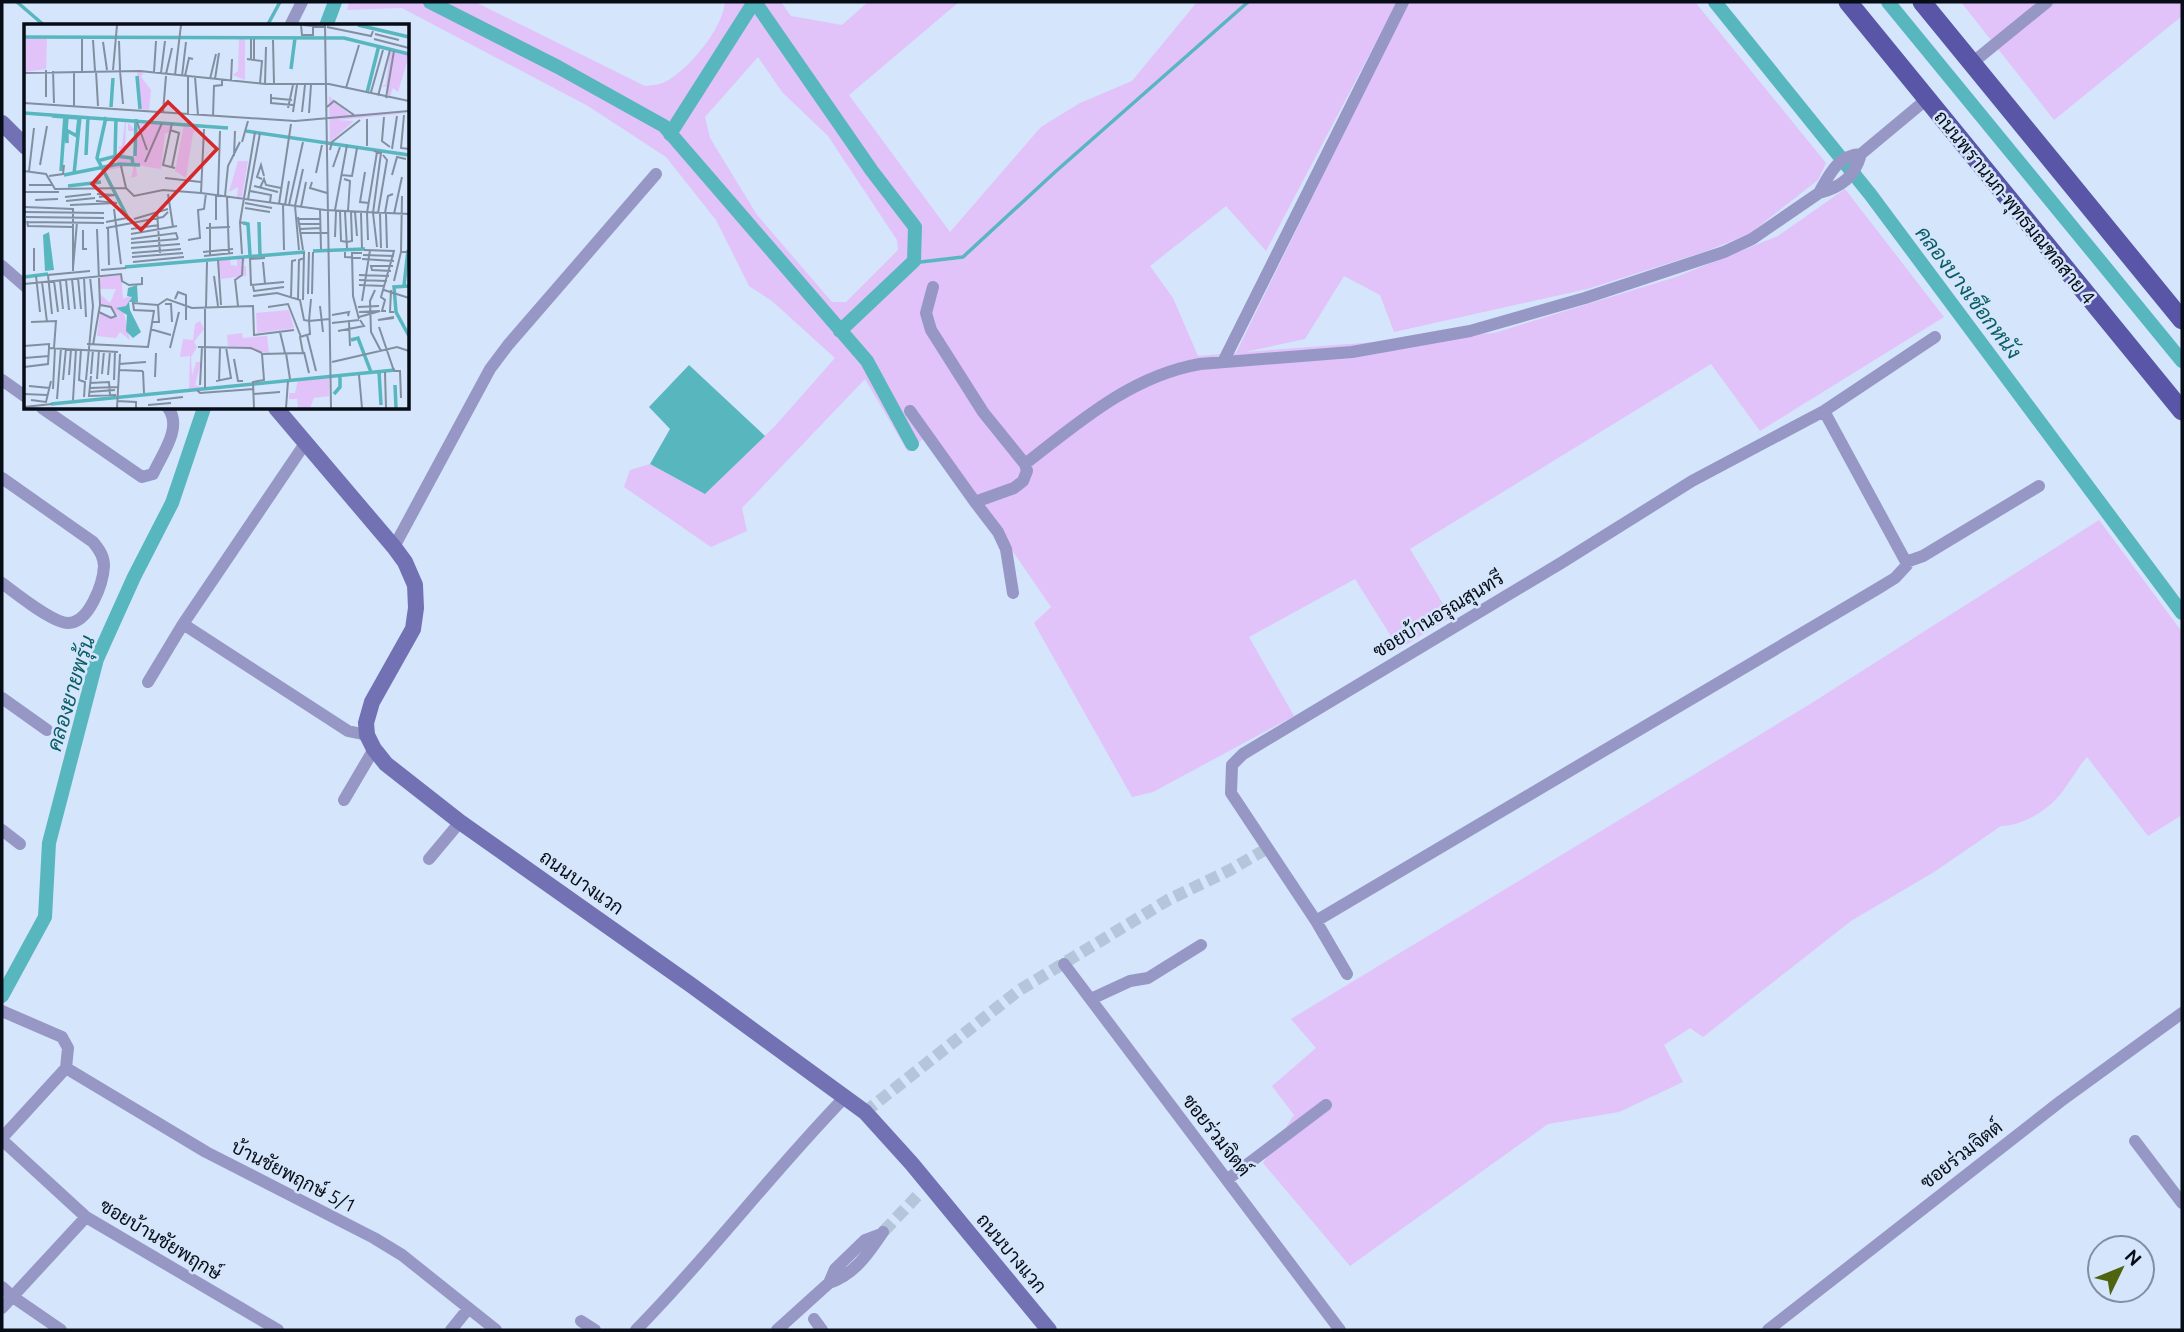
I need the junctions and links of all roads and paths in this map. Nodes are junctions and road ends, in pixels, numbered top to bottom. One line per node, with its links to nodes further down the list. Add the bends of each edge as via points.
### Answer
1 (302, 2): 6 (street)
2 (1403, 2): 17 (street)
3 (1848, 2): 8 (main road, ถนนพรานนก-พุทธมณฑลสาย 4)
4 (1922, 2): 7 (main road)
5 (2047, 2): 7 (street)
6 (291, 24)
7 (1972, 63): 15 (main road)
8 (1927, 99): 17 (street, via 1858,158 1839,163 1825,188 1752,239 1724,252 1470,331 1352,352); 25 (main road, ถนนพรานนก-พุทธมณฑลสาย 4)
9 (2, 123): 10 (main road)
10 (24, 145)
11 (656, 174): 31 (street, via 498,358)
12 (2, 266): 13 (street)
13 (24, 285)
14 (933, 287): 27 (street, via 926,313 931,330 983,412)
15 (2182, 320)
16 (1935, 337): 24 (street, ซอยบ้านอรุณสุนทรี)
17 (1223, 362): 27 (street, via 1180,368 1135,386 1101,405)
18 (2, 380): 19 (street)
19 (24, 396)
20 (45, 410): 21 (street, via 142,477 153,474 175,426)
21 (169, 410)
22 (278, 410): 26 (main road)
23 (910, 411): 30 (street)
24 (1824, 411): 32 (street); 45 (street, ซอยบ้านอรุณสุนทรี, via 1692,481 1243,754 1232,765 1231,793)
25 (2182, 411)
26 (306, 442): 31 (main road); 35 (street)
27 (1025, 464): 30 (street, via 1027,475 1014,488)
28 (2, 478): 33 (street, via 93,542 104,565 89,611 78,621 66,623 41,611)
29 (2039, 485): 32 (street)
30 (975, 502): 34 (street, via 1006,549)
31 (394, 547): 39 (main road, via 415,585 416,608 412,629 372,702 366,723)
32 (1906, 562): 45 (street, via 1900,573 1877,589)
33 (2, 583)
34 (1013, 593)
35 (183, 624): 36 (street); 39 (street)
36 (148, 682)
37 (2, 698): 38 (street)
38 (47, 730)
39 (371, 742): 40 (street); 41 (main road, ถนนบางแวก, via 386,764)
40 (345, 800)
41 (460, 822): 44 (street); 53 (main road, ถนนบางแวก)
42 (2, 830): 43 (street)
43 (20, 844)
44 (429, 859)
45 (1316, 921): 48 (street, ซอยบ้านอรุณสุนทรี)
46 (1201, 945): 49 (street, via 1148,978)
47 (1064, 964): 49 (street, ซอยร่วมจิตต์)
48 (1347, 974)
49 (1091, 999): 57 (street, ซอยร่วมจิตต์)
50 (2, 1011): 52 (street, via 62,1037 68,1048)
51 (2182, 1013): 77 (street, ซอยร่วมจิตต์, via 2061,1101)
52 (66, 1068): 55 (street); 64 (street, บ้านชัยพฤกษ์ 5/1, via 206,1152 402,1255)
53 (846, 1096): 67 (main road, ถนนบางแวก, via 865,1112); 73 (street)
54 (1326, 1105): 57 (street)
55 (2, 1139): 59 (street, ซอยบ้านชัยพฤกษ์)
56 (2135, 1141): 58 (street)
57 (1228, 1179): 76 (street, ซอยร่วมจิตต์)
58 (2182, 1203)
59 (86, 1217): 62 (street); 69 (street, ซอยบ้านชัยพฤกษ์)
60 (883, 1232): 74 (street, via 865,1240 835,1269 829,1283)
61 (2, 1287): 62 (street)
62 (13, 1297): 63 (street); 68 (street)
63 (2, 1308)
64 (468, 1309): 70 (street); 71 (street, บ้านชัยพฤกษ์ 5/1)
65 (814, 1318): 75 (street)
66 (581, 1321): 72 (street)
67 (1046, 1329)
68 (61, 1330)
69 (278, 1330)
70 (451, 1330)
71 (496, 1330)
72 (595, 1330)
73 (636, 1330)
74 (777, 1330)
75 (822, 1330)
76 (1340, 1330)
77 (1769, 1330)

